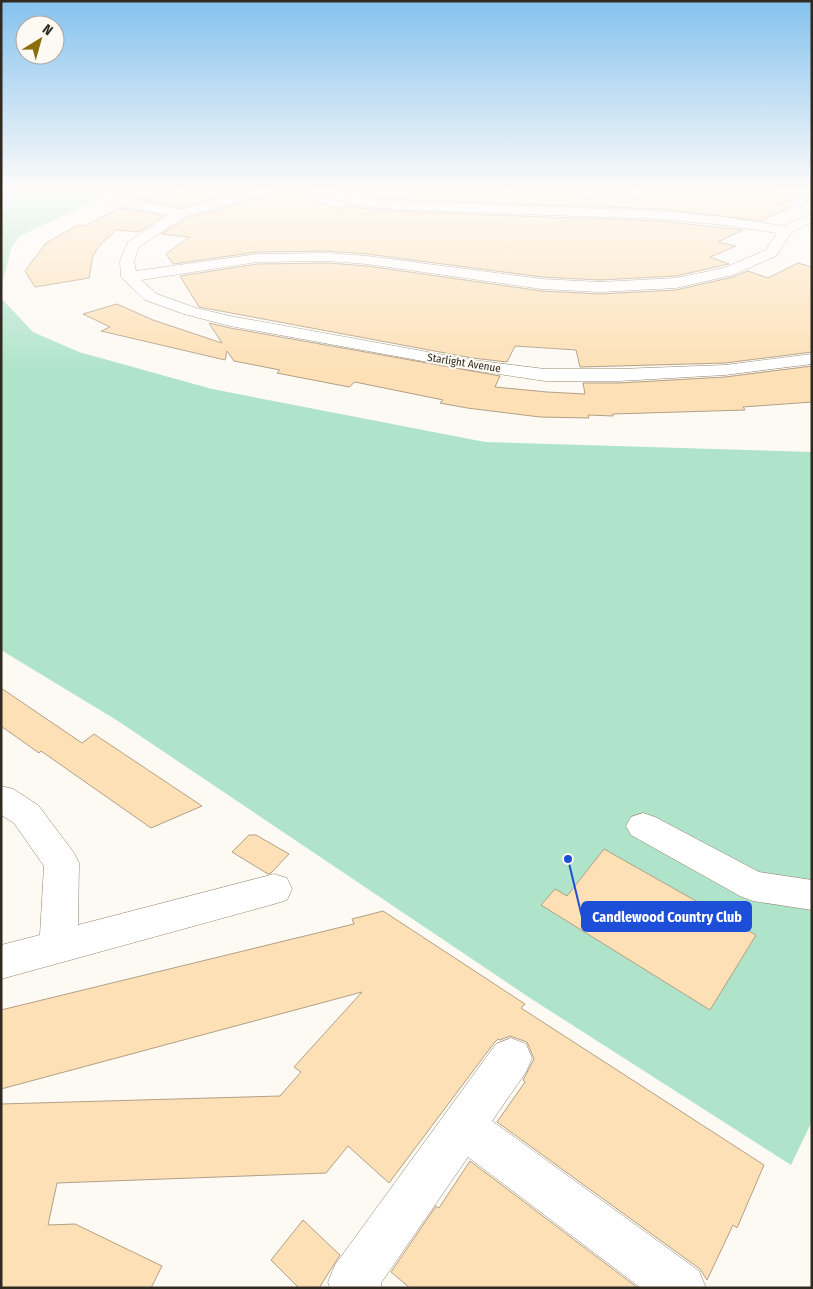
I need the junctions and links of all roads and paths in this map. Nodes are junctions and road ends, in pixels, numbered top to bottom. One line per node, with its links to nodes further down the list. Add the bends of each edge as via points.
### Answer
1 (130, 251): 3 (street, via 126,261)
2 (772, 251): 3 (street, via 728,272 676,283 600,287 542,284 328,257 257,258)
3 (130, 277): 4 (street, Starlight Avenue, via 152,297 230,322 544,375 619,376 725,370)
4 (812, 359)
5 (1, 798): 9 (street, via 26,814 62,864)
6 (643, 826): 8 (street, via 753,886)
7 (274, 889): 9 (street)
8 (812, 895)
9 (58, 947): 10 (street)
10 (1, 962)
11 (511, 1058): 12 (street)
12 (463, 1126): 13 (street, via 352,1282); 14 (street)
13 (358, 1288)
14 (682, 1288)

